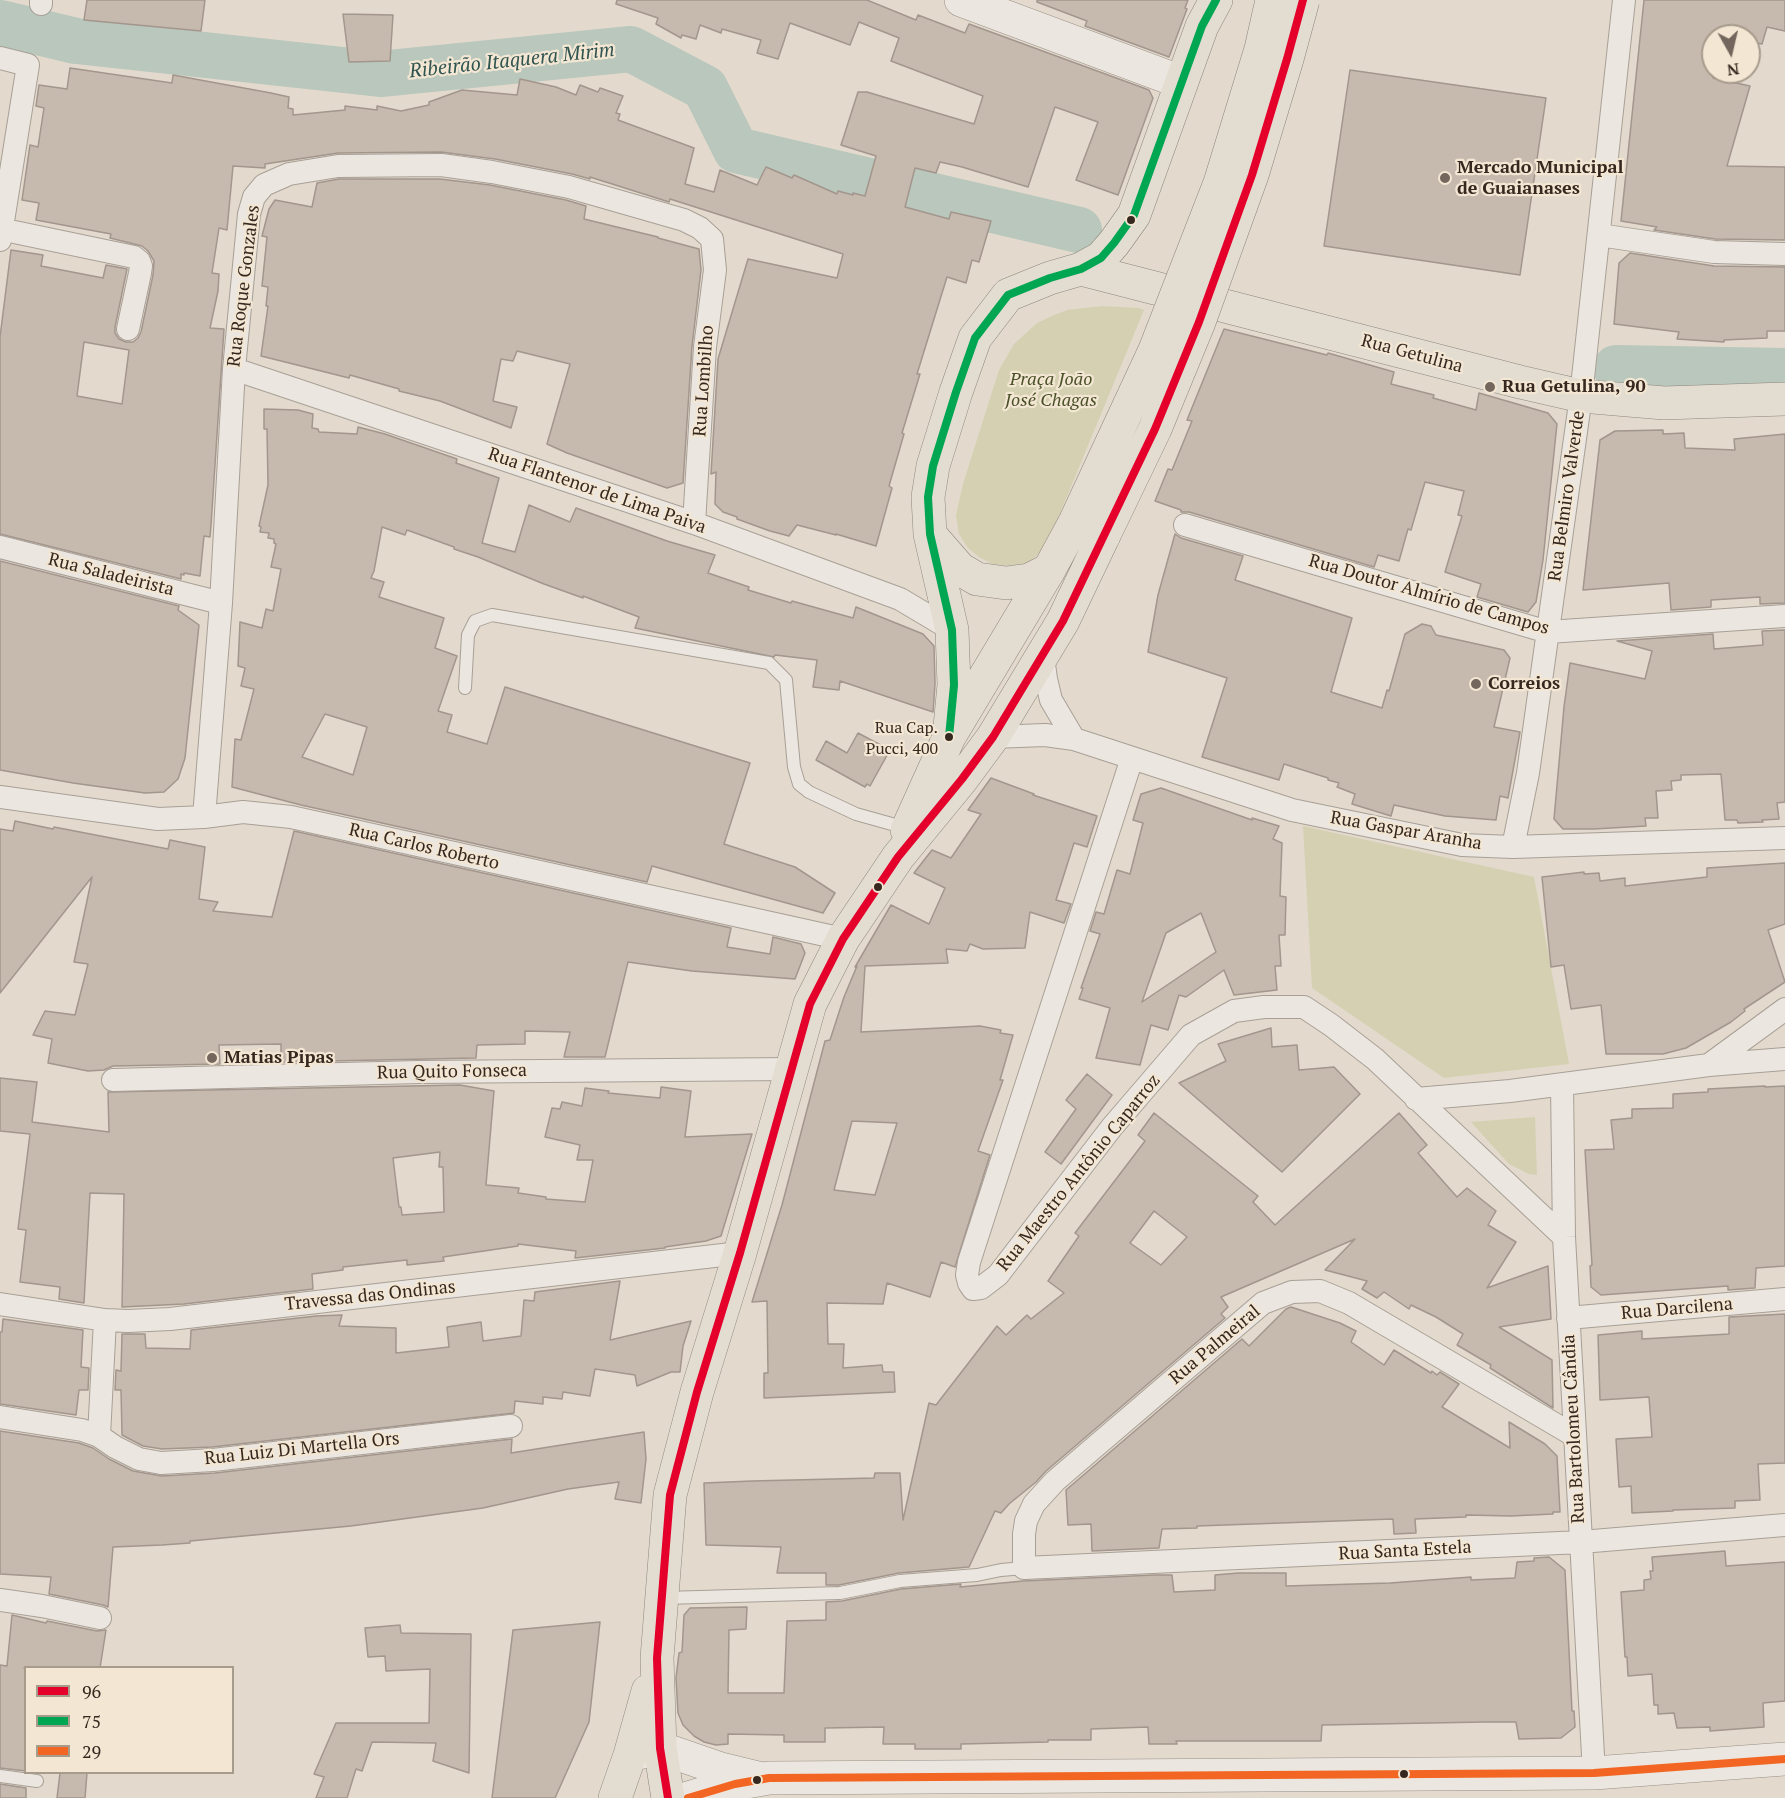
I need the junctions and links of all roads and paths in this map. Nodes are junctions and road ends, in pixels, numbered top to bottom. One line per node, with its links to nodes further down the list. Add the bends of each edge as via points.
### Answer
1 (961, 0): 7 (main road)
2 (1216, 0): 7 (main road)
3 (1272, 0): 23 (main road, bridge, via 1261,49 1216,194 1155,350)
4 (1303, 0): 28 (main road, bridge, via 1252,175 1199,322 1155,429)
5 (1624, 0): 10 (street, Rua Belmiro Valverde)
6 (0, 58): 9 (street, via 28,65)
7 (1181, 82): 8 (main road)
8 (1134, 215): 13 (main road, via 1101,258); 14 (main road, via 1132,251 1134,268)
9 (1, 232): 15 (street, via 134,256 141,266)
10 (1599, 235): 12 (street, via 1714,252); 17 (street, Rua Belmiro Valverde)
11 (712, 239): 16 (street, Rua Roque Gonzales, via 684,220 569,187 492,172 441,165 386,165 338,166 289,174 264,185 254,197 249,214); 19 (street, Rua Lombilho, via 715,270 705,347)
12 (1785, 254)
13 (1081, 269): 14 (main road, Rua Getulina); 21 (main road, via 1008,295 975,339 933,466 928,497)
14 (1142, 284): 17 (main road, Rua Getulina)
15 (128, 329)
16 (234, 369): 19 (street, Rua Flantenor de Lima Paiva); 24 (street, Rua Roque Gonzales)
17 (1581, 396): 18 (main road, Rua Getulina, via 1664,403); 27 (street, Rua Belmiro Valverde)
18 (1785, 399)
19 (694, 524): 26 (street, Rua Flantenor de Lima Paiva, via 900,599)
20 (1185, 525): 27 (street, Rua Doutor Almírio de Campos)
21 (930, 534): 23 (main road, via 960,569 977,579 1006,584 1029,580); 26 (main road)
22 (0, 547): 24 (street, Rua Saladeirista)
23 (1049, 570): 30 (main road)
24 (221, 603): 35 (street, Rua Roque Gonzales)
25 (1785, 616): 27 (street, Rua Doutor Almírio de Campos)
26 (952, 630): 30 (main road, via 954,685)
27 (1548, 632): 38 (street, Rua Belmiro Valverde)
28 (1043, 657): 31 (main road); 32 (street, via 1051,700)
29 (465, 688): 37 (lane, via 468,635 475,621 492,615 769,663 786,680 799,784)
30 (949, 737): 37 (main road)
31 (993, 737): 32 (street, Rua Gaspar Aranha, via 1045,735); 37 (main road, via 962,779)
32 (1074, 739): 33 (street, Rua Gaspar Aranha)
33 (1132, 758): 38 (street, Rua Gaspar Aranha, via 1292,810 1462,845); 46 (street, Rua Maestro Antônio Caparroz, via 969,1262 967,1275 973,1289 981,1288 998,1275 1112,1127 1191,1035 1234,1011 1264,1006 1304,1007 1375,1059)
34 (0, 797): 35 (street, Rua Carlos Roberto, via 158,819)
35 (204, 818): 39 (street, Rua Carlos Roberto, via 243,812 291,817)
36 (1785, 838): 38 (street, Rua Gaspar Aranha)
37 (903, 843): 39 (main road)
38 (1513, 847)
39 (843, 939): 43 (main road, via 810,1004)
40 (1785, 1009): 42 (street)
41 (1785, 1059): 42 (street)
42 (1709, 1065): 45 (street)
43 (792, 1069): 44 (street, Rua Quito Fonseca, via 419,1072); 48 (main road)
44 (113, 1080)
45 (1562, 1085): 46 (street); 47 (street, Rua Bartolomeu Cândia)
46 (1416, 1099): 47 (street, Rua Maestro Antônio Caparroz)
47 (1563, 1237): 51 (street, Rua Bartolomeu Cândia)
48 (740, 1253): 52 (street, Travessa das Ondinas, via 182,1318); 60 (main road, via 670,1495)
49 (1785, 1299): 51 (street, Rua Darcilena)
50 (0, 1304): 52 (street, Travessa das Ondinas)
51 (1568, 1318): 56 (street, Rua Bartolomeu Cândia)
52 (105, 1320): 55 (street)
53 (0, 1417): 55 (street, Rua Luiz Di Martella Ors)
54 (511, 1426): 55 (street, Rua Luiz Di Martella Ors, via 160,1463 139,1459)
55 (99, 1436)
56 (1575, 1436): 58 (street, Rua Bartolomeu Cândia); 59 (street, Rua Palmeiral, via 1349,1303 1320,1291 1292,1292 1263,1303 1055,1481 1034,1504 1026,1521)
57 (1785, 1524): 58 (street, Rua Santa Estela)
58 (1581, 1542): 59 (street, Rua Santa Estela); 64 (street, Rua Bartolomeu Cândia)
59 (1024, 1568): 60 (lane, via 900,1581 840,1593)
60 (662, 1598): 66 (main road, via 657,1658)
61 (0, 1600): 62 (street)
62 (100, 1618)
63 (1785, 1760): 64 (main road)
64 (1594, 1773): 67 (main road)
65 (0, 1776): 68 (lane)
66 (630, 1777): 67 (main road, via 721,1769); 69 (main road)
67 (759, 1779): 70 (main road)
68 (37, 1781)
69 (668, 1798)
70 (688, 1798)

